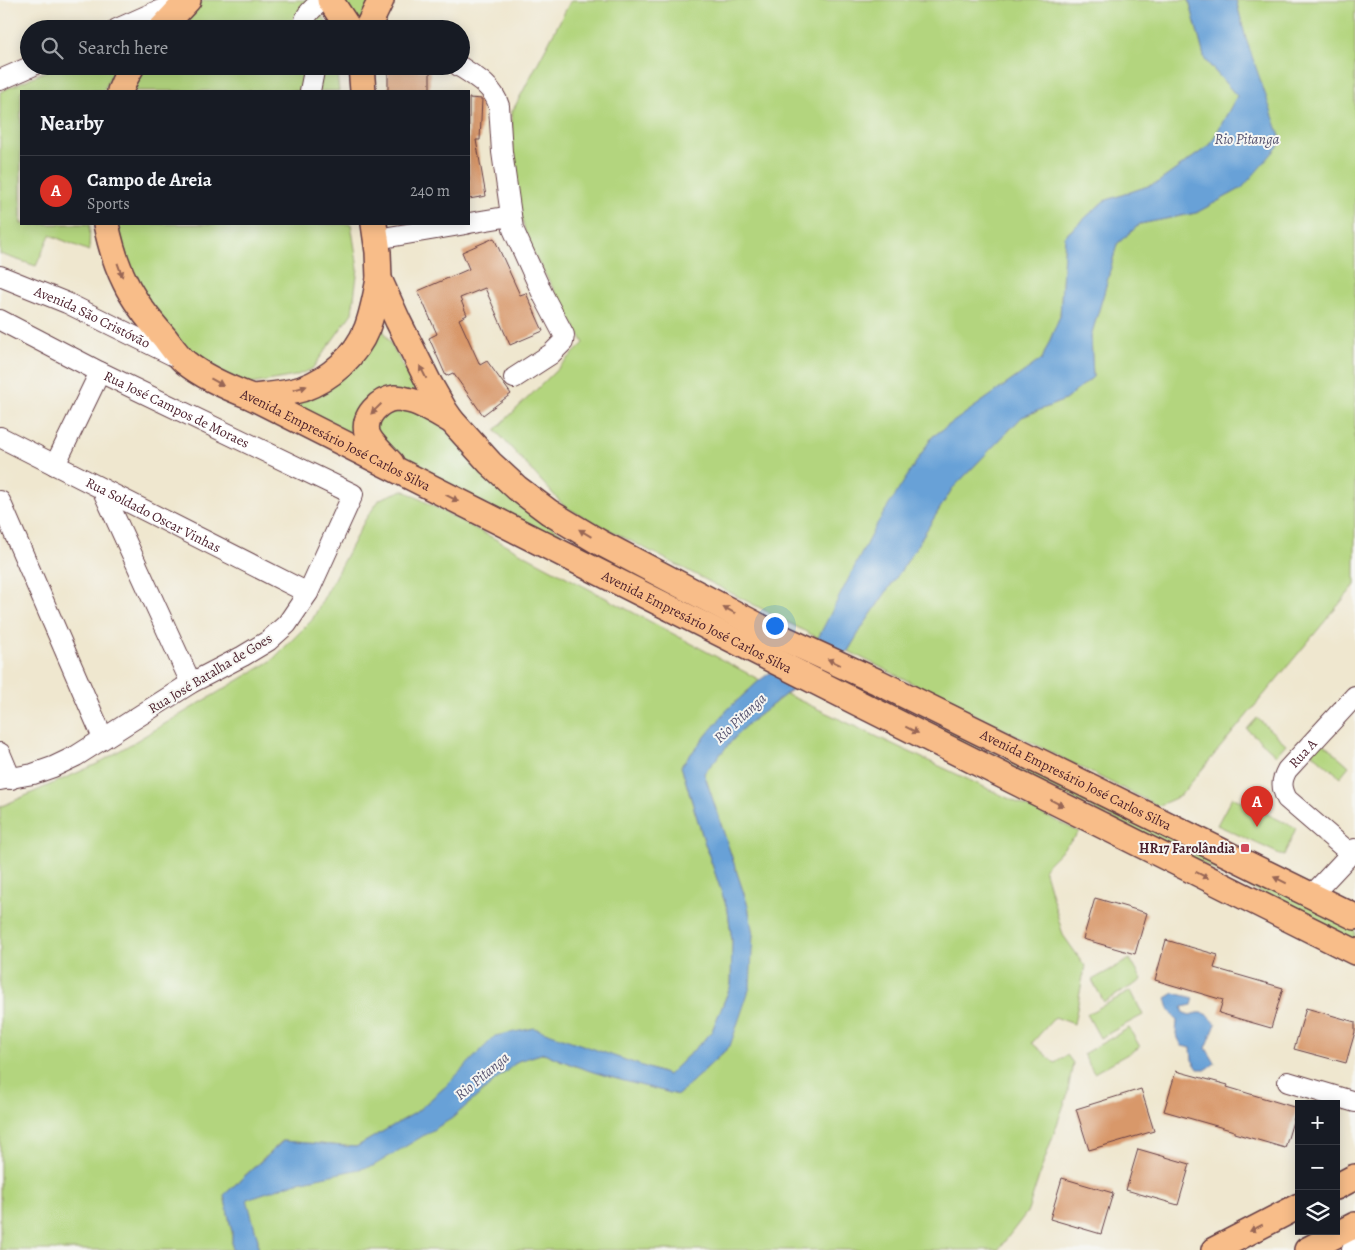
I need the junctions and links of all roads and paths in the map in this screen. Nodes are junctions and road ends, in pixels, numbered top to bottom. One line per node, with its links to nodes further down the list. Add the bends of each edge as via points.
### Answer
1 (188, 0): 5 (main road)
2 (322, 0): 7 (street)
3 (330, 0): 8 (main road)
4 (381, 0): 9 (main road)
5 (155, 14): 6 (street)
6 (140, 20)
7 (304, 20)
8 (343, 20)
9 (371, 20)
10 (20, 71): 15 (street)
11 (470, 74): 19 (street, via 487,86 498,101)
12 (127, 75): 16 (main road)
13 (313, 75): 17 (street)
14 (362, 75): 18 (main road)
15 (0, 80)
16 (120, 90)
17 (310, 90)
18 (363, 90)
19 (511, 216): 20 (street); 29 (street, via 513,229 564,335 563,342 551,354)
20 (470, 223)
21 (106, 225): 27 (main road, Avenida Empresário José Carlos Silva, one-way to 27, via 124,282)
22 (456, 225): 23 (street)
23 (375, 232): 25 (main road, Avenida Empresário José Carlos Silva)
24 (0, 276): 27 (street, Avenida São Cristóvão, via 67,303)
25 (379, 279): 30 (main road, one-way to 25, via 308,386 342,364 367,327); 31 (main road, Avenida Empresário José Carlos Silva, one-way to 25, via 425,374)
26 (0, 320): 28 (street, Rua José Campos de Moraes)
27 (184, 361): 30 (main road, Avenida Empresário José Carlos Silva, one-way to 30, via 222,384)
28 (100, 372): 33 (street); 36 (street, Rua José Campos de Moraes)
29 (514, 378)
30 (252, 397): 34 (main road, Avenida Empresário José Carlos Silva)
31 (452, 421): 34 (main road, one-way to 34, via 419,404 395,398 372,412 367,422 367,434); 39 (main road, Avenida Empresário José Carlos Silva, one-way to 31, via 549,512 490,463)
32 (0, 437): 33 (street, Rua Soldado Oscar Vinhas)
33 (55, 465): 35 (street, Rua Soldado Oscar Vinhas)
34 (398, 471): 39 (main road, Avenida Empresário José Carlos Silva, one-way to 39)
35 (102, 489): 38 (street, Rua Soldado Oscar Vinhas); 40 (street)
36 (353, 494): 38 (street, Rua José Batalha de Goes)
37 (0, 501): 42 (street)
38 (308, 593): 40 (street, Rua José Batalha de Goes, via 287,624 268,641)
39 (770, 645): 46 (main road, Avenida Empresário José Carlos Silva, one-way to 39, via 878,682); 48 (main road, Avenida Empresário José Carlos Silva, one-way to 48, via 868,708)
40 (190, 682): 42 (street, Rua José Batalha de Goes)
41 (1355, 696): 45 (street, Rua A, via 1287,770 1282,780 1287,799)
42 (103, 738): 44 (street, Rua José Batalha de Goes, via 53,767)
43 (0, 753): 44 (street)
44 (6, 779)
45 (1353, 852): 46 (street)
46 (1311, 896): 47 (main road, Avenida Empresário José Carlos Silva)
47 (1355, 917)
48 (1355, 952)
49 (1288, 1082): 50 (street)
50 (1355, 1102)
51 (1355, 1177): 52 (main road)
52 (1340, 1185)
53 (1295, 1208): 55 (main road, one-way to 55)
54 (1355, 1225): 56 (main road)
55 (1214, 1250)
56 (1307, 1250)

